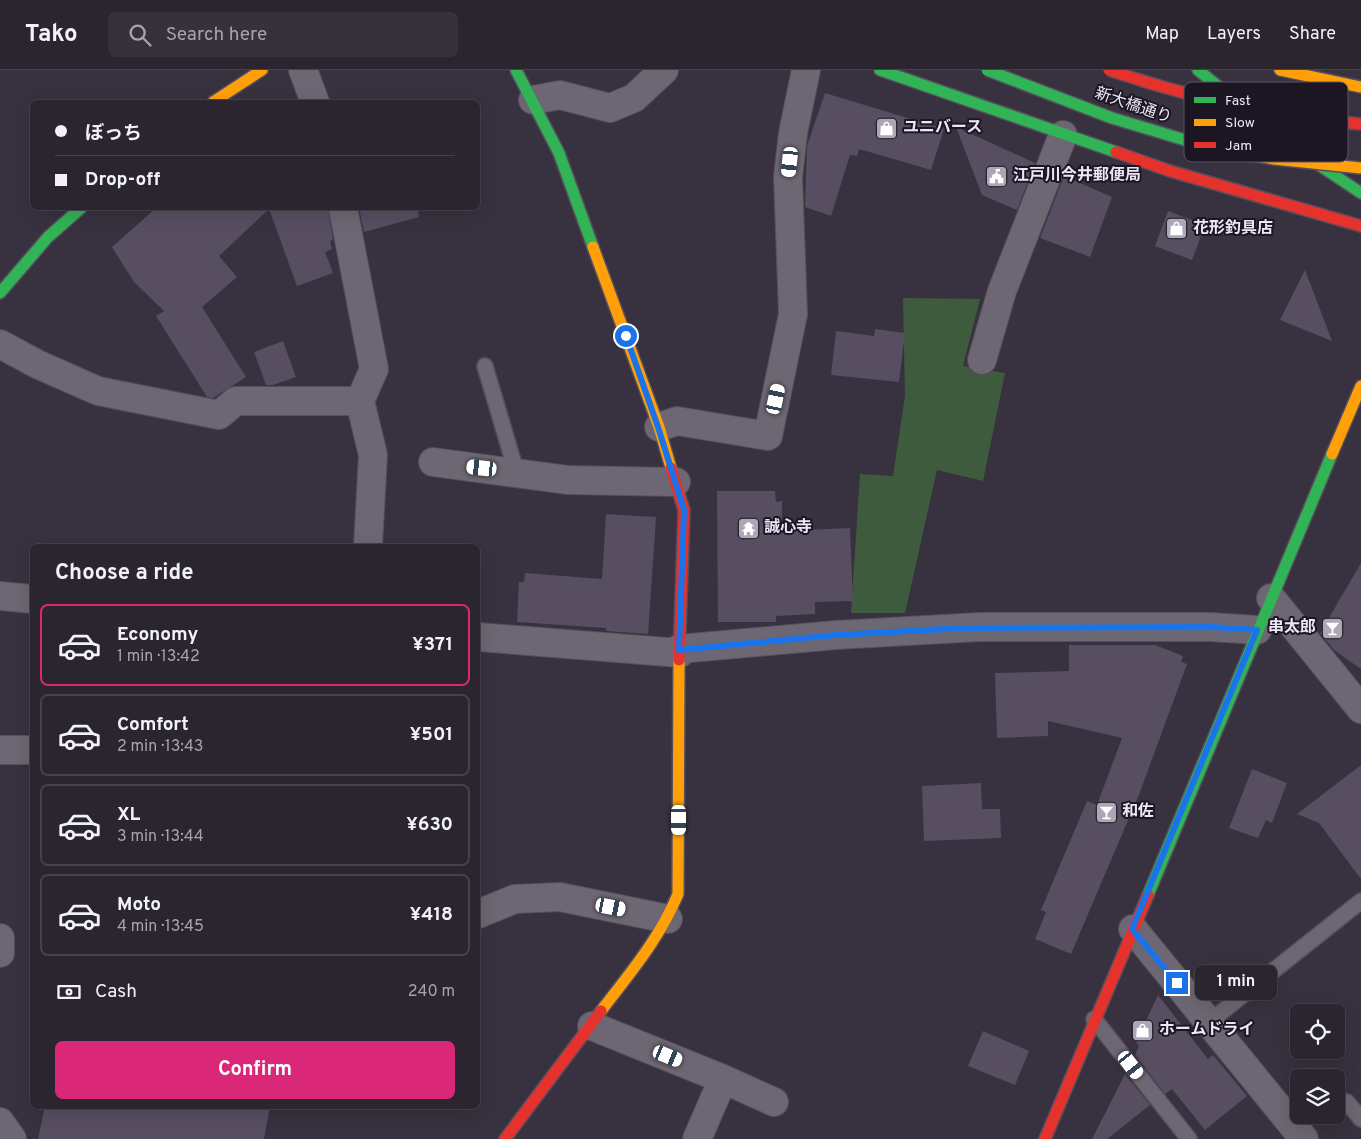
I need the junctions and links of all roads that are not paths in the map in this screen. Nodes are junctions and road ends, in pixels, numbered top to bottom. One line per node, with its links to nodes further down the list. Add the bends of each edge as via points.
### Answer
1 (262, 70): 16 (street)
2 (303, 70): 17 (street)
3 (516, 70): 18 (street)
4 (664, 70): 18 (street, via 634,98 610,108 560,94)
5 (806, 70): 36 (street, via 788,177 793,314 768,436 677,421)
6 (880, 70): 21 (street)
7 (987, 70): 22 (street, 新大橋通り, bridge)
8 (1109, 70): 15 (street, 新大橋通り, bridge)
9 (1198, 70): 11 (street)
10 (1280, 70): 12 (street)
11 (1213, 82)
12 (1337, 82)
13 (1348, 84): 14 (street)
14 (1361, 87)
15 (1184, 93)
16 (216, 100)
17 (313, 100)
18 (533, 100): 36 (street, via 559,153)
19 (1348, 123): 20 (street, 新大橋通り, bridge)
20 (1361, 124)
21 (1063, 135): 29 (street); 32 (street, via 1002,291)
22 (1184, 140)
23 (1296, 162): 25 (street, 新大橋通り, bridge)
24 (1314, 162): 26 (street)
25 (1361, 168)
26 (1361, 193)
27 (78, 210): 30 (street, via 48,236)
28 (343, 210): 35 (street, via 374,369)
29 (1361, 226)
30 (0, 293)
31 (0, 344): 35 (street, via 98,391 219,415 236,401)
32 (982, 360)
33 (485, 366): 38 (lane)
34 (1361, 386): 42 (street)
35 (360, 401): 40 (street, via 373,454)
36 (658, 427): 39 (street)
37 (433, 462): 38 (street)
38 (516, 471): 39 (street, via 568,480)
39 (676, 482): 46 (street, via 684,510)
40 (368, 544)
41 (0, 596): 43 (street)
42 (1271, 598): 44 (street); 47 (street)
43 (30, 599)
44 (1257, 630): 46 (street, via 1212,627 970,628 836,635); 53 (street)
45 (480, 637): 46 (street)
46 (679, 651): 52 (street, via 678,894)
47 (1359, 703)
48 (0, 750): 49 (street)
49 (30, 750)
50 (1361, 901): 57 (lane)
51 (480, 913): 52 (street, via 515,899 560,897)
52 (668, 919): 58 (street)
53 (1132, 929): 56 (street); 57 (street)
54 (0, 938): 55 (street)
55 (0, 953)
56 (1094, 1019): 67 (street); 68 (lane)
57 (1209, 1022): 69 (street)
58 (592, 1026): 59 (street); 65 (street)
59 (723, 1078): 60 (street); 66 (street)
60 (774, 1102)
61 (1346, 1102): 62 (lane)
62 (1361, 1119)
63 (0, 1122): 64 (street)
64 (12, 1139)
65 (505, 1139)
66 (697, 1139)
67 (1045, 1139)
68 (1189, 1139)
69 (1304, 1139)

